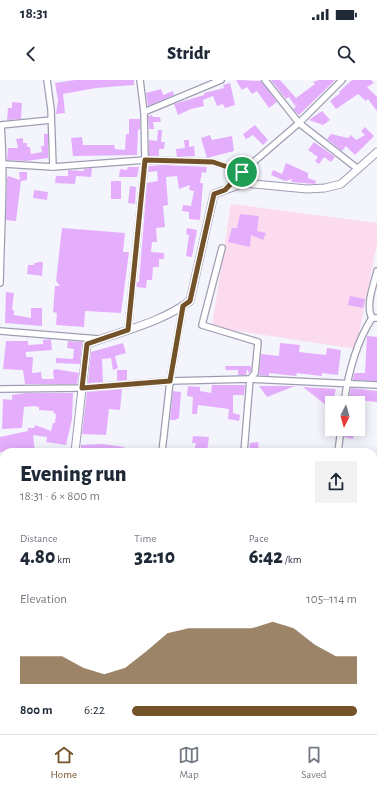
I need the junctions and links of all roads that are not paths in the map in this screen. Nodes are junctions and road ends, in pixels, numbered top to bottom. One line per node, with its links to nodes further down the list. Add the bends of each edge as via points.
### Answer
1 (47, 80): 7 (street)
2 (140, 80): 6 (street)
3 (221, 80): 6 (street)
4 (265, 80): 8 (street)
5 (342, 80): 8 (street)
6 (144, 112): 10 (street)
7 (51, 120): 11 (street, via 1,125); 12 (street)
8 (299, 123): 13 (street); 14 (street)
9 (377, 152): 13 (street)
10 (145, 160): 12 (street); 14 (street, via 213,162); 22 (street)
11 (4, 164): 12 (street); 16 (street)
12 (53, 167)
13 (358, 169): 15 (street, via 341,184 325,188 307,189 244,183)
14 (242, 172): 15 (street)
15 (225, 190): 20 (street, via 214,194 190,301)
16 (0, 210): 19 (street)
17 (222, 248): 25 (street, via 202,325 258,342 255,373)
18 (377, 271): 21 (street, via 369,313)
19 (0, 283)
20 (183, 306): 22 (street); 26 (street)
21 (375, 318): 27 (street, via 361,338)
22 (128, 330): 24 (street)
23 (0, 331): 24 (street)
24 (101, 339): 29 (street, via 87,344)
25 (250, 379): 26 (street); 27 (street); 35 (street)
26 (170, 381): 29 (street); 34 (street)
27 (347, 384): 28 (street); 31 (street)
28 (377, 385)
29 (82, 388): 30 (street); 33 (street)
30 (0, 389)
31 (345, 396)
32 (340, 436): 36 (street)
33 (75, 448)
34 (162, 448)
35 (244, 448)
36 (339, 448)

